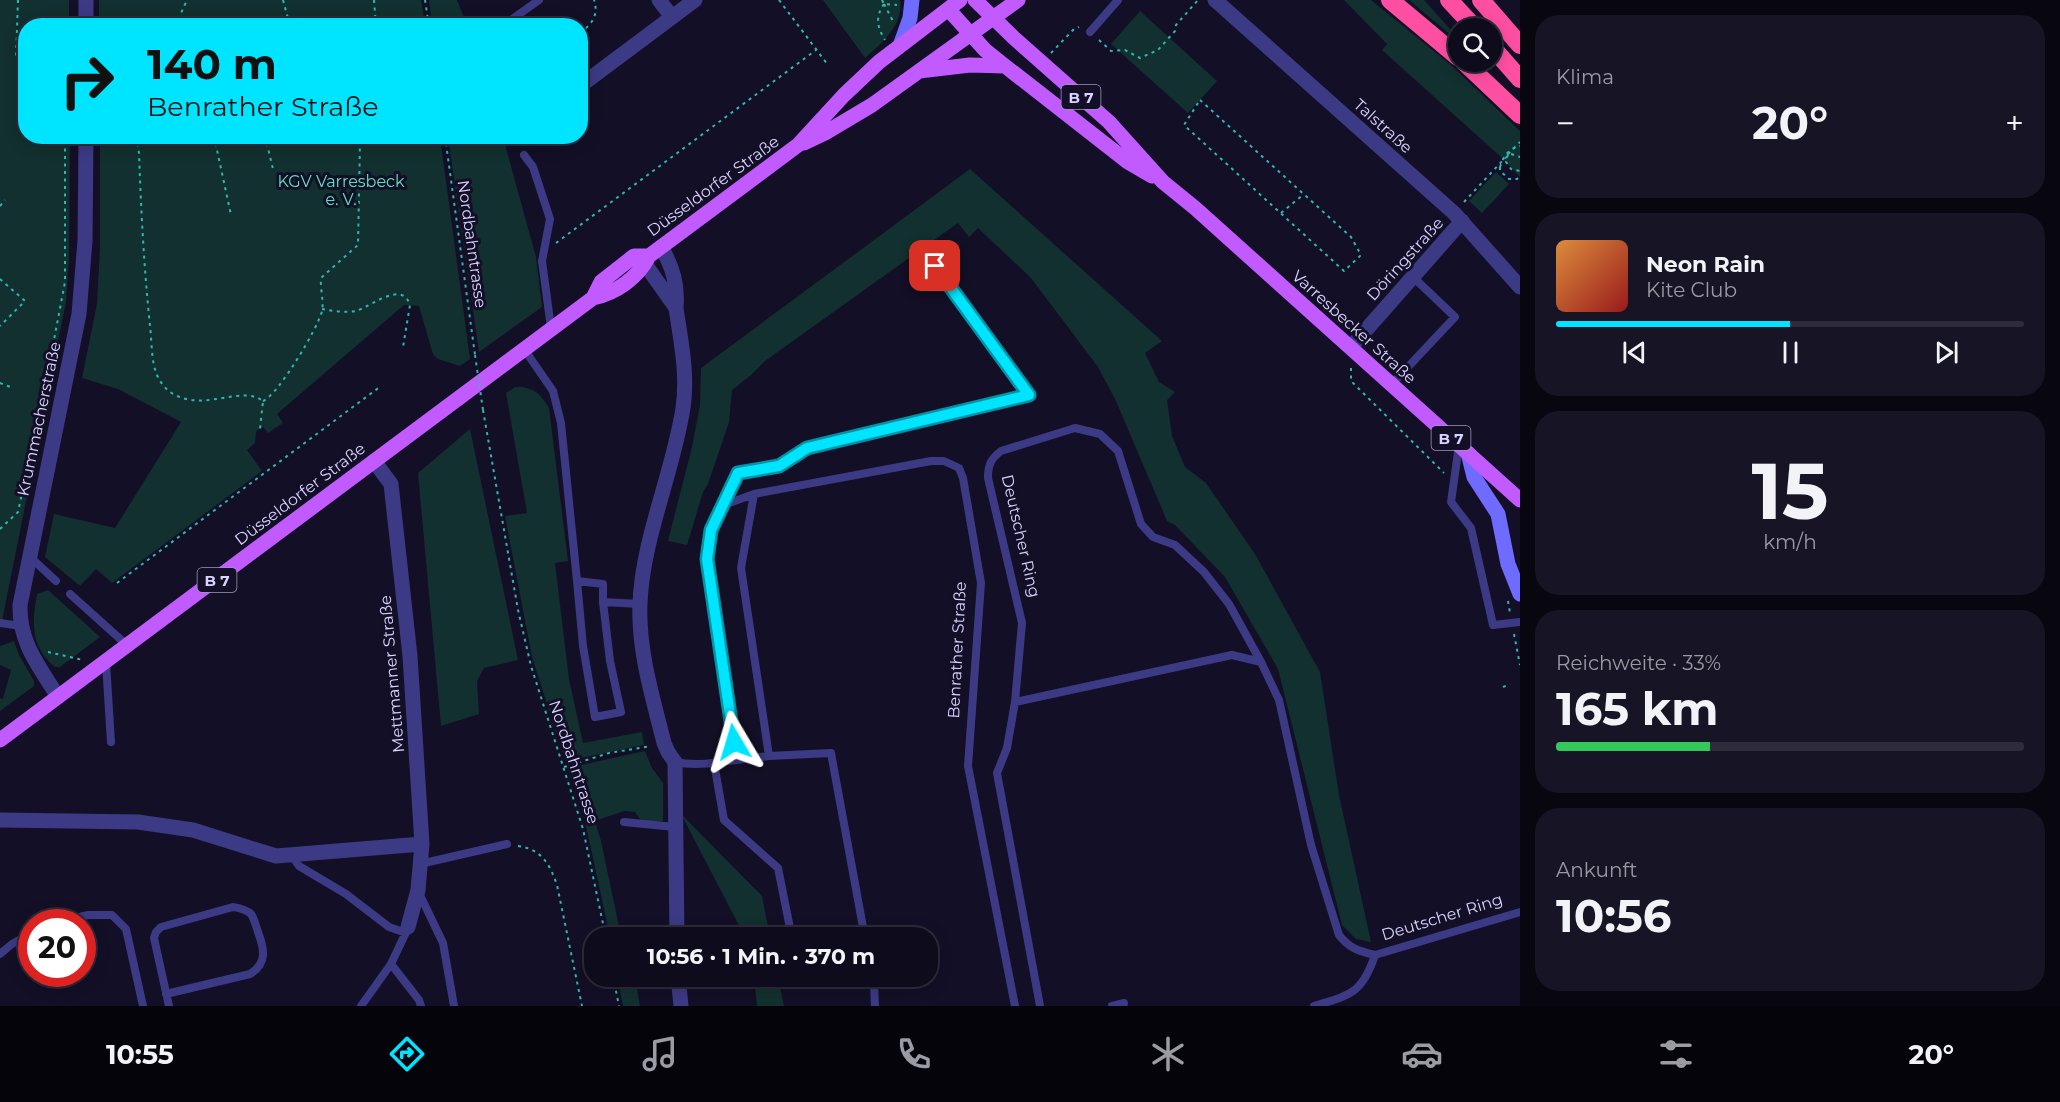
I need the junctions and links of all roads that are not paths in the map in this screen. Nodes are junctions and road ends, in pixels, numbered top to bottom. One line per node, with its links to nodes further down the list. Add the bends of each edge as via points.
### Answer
1 (86, 0): 15 (street)
2 (539, 0): 16 (lane)
3 (659, 0): 14 (street)
4 (695, 0): 14 (street)
5 (975, 0): 17 (main road, B 7)
6 (1018, 0): 17 (main road, Düsseldorfer Straße)
7 (1118, 0): 19 (lane)
8 (1215, 0): 35 (street, Talstraße)
9 (1390, 0): 23 (highway)
10 (1449, 0): 18 (highway)
11 (1481, 0): 22 (highway)
12 (908, 2): 21 (street, via 910,18)
13 (949, 3): 20 (main road, B 7); 21 (main road, Düsseldorfer Straße / B 7)
14 (672, 17): 29 (street)
15 (86, 18)
16 (514, 18)
17 (993, 18): 20 (main road, Düsseldorfer Straße); 34 (main road, Varresbecker Straße / B 7, via 1109,122)
18 (1466, 18)
19 (1090, 32)
20 (971, 34): 25 (main road, Varresbecker Straße / B 7); 26 (main road, Düsseldorfer Straße / B 7)
21 (895, 38): 32 (main road, Düsseldorfer Straße / B 7)
22 (1520, 45)
23 (1448, 49)
24 (1502, 59): 28 (highway)
25 (1005, 66): 26 (main road, B 7, via 970,65); 34 (main road, Varresbecker Straße / B 7, via 1128,162)
26 (919, 71): 32 (main road, Düsseldorfer Straße / B 7, via 853,116)
27 (1475, 72): 30 (highway)
28 (1520, 79)
29 (588, 80)
30 (1520, 115)
31 (86, 144): 50 (street, Krummacherstraße, via 82,287)
32 (798, 146): 36 (main road, Düsseldorfer Straße / B 7)
33 (524, 155): 41 (lane, via 533,167 550,219 542,261)
34 (1163, 182): 42 (main road, Varresbecker Straße / B 7)
35 (1458, 217): 38 (street, Döringstraße); 39 (street, Talstraße)
36 (652, 255): 40 (street); 40 (street, via 672,268 678,292); 41 (main road, Düsseldorfer Straße / B 7, via 634,256 601,282 593,298)
37 (935, 266): 49 (lane, via 1029,395 807,448 779,466 738,473)
38 (1413, 277): 42 (street, Döringstraße); 44 (lane, via 1455,317)
39 (1520, 287)
40 (676, 308): 57 (street, via 685,374 683,406 642,575)
41 (551, 328): 43 (main road, Düsseldorfer Straße / B 7)
42 (1351, 347): 44 (main road, Varresbecker Straße / B 7)
43 (524, 349): 46 (main road, Düsseldorfer Straße / B 7); 53 (lane, via 553,391 561,423)
44 (1391, 385): 45 (main road, Varresbecker Straße / B 7)
45 (1463, 449): 48 (main road, Varresbecker Straße / B 7); 55 (street, via 1474,477 1498,514 1508,564); 58 (lane, via 1451,502 1471,528 1493,625)
46 (374, 461): 61 (main road, Düsseldorfer Straße / B 7); 75 (street, Mettmanner Straße, via 391,484 410,656)
47 (754, 494): 49 (lane, Benrather Straße); 68 (lane, via 741,568); 101 (lane, Benrather Straße, via 931,461 944,461 959,468 981,583 968,766)
48 (1520, 500)
49 (721, 506): 69 (lane, via 711,530 707,559)
50 (29, 556): 52 (lane); 60 (street, Krummacherstraße, via 21,597)
51 (1520, 568): 55 (street)
52 (56, 581)
53 (577, 581): 56 (lane, via 603,584); 56 (lane, via 595,717 621,712)
54 (70, 594): 61 (lane)
55 (1520, 594)
56 (603, 602): 57 (lane)
57 (640, 604): 70 (street, via 644,661 664,743)
58 (1520, 622)
59 (0, 623): 60 (lane)
60 (21, 626): 64 (street, Krummacherstraße, via 28,648)
61 (128, 646): 63 (main road, Düsseldorfer Straße / B 7)
62 (1261, 662): 65 (lane, via 1232,655); 65 (lane, Deutscher Ring, via 1229,604 1204,572 1175,545 1153,537 1141,524 1118,451 1100,434 1075,428 1001,451 988,466 1022,623); 88 (lane, Deutscher Ring, via 1279,700 1311,845 1339,935 1347,946)
63 (105, 663): 64 (main road, Düsseldorfer Straße / B 7); 67 (lane)
64 (58, 697): 66 (main road, Düsseldorfer Straße / B 7)
65 (1015, 702): 102 (lane, Deutscher Ring, via 1007,748 997,773)
66 (0, 740)
67 (111, 742)
68 (769, 756): 69 (lane); 84 (lane, via 831,753)
69 (736, 760): 71 (lane)
70 (675, 762): 71 (lane); 74 (street)
71 (714, 763): 83 (lane, via 724,819 778,868)
72 (0, 820): 77 (street, via 138,822 193,830 276,856)
73 (624, 822): 74 (lane)
74 (675, 827): 82 (street)
75 (422, 844): 77 (street); 78 (street, Mettmanner Straße)
76 (507, 844): 78 (lane)
77 (291, 855): 85 (lane, via 299,866 346,894 389,927)
78 (420, 864): 79 (street, Mettmanner Straße)
79 (418, 890): 85 (street, Mettmanner Straße); 98 (lane, via 443,943)
80 (1520, 912): 88 (lane, Deutscher Ring)
81 (96, 915): 94 (lane, via 112,915 126,929)
82 (677, 927)
83 (790, 927)
84 (863, 927)
85 (407, 930): 89 (lane)
86 (18, 941): 87 (lane)
87 (0, 954)
88 (1375, 956): 104 (lane, Deutscher Ring, via 1362,985 1343,997)
89 (392, 964): 96 (lane); 97 (lane)
90 (679, 987): 99 (street)
91 (873, 987): 100 (lane)
92 (166, 994): 92 (lane, via 257,970 264,949 252,914 233,907 161,927 154,938); 95 (lane)
93 (1124, 1004): 103 (lane)
94 (143, 1006)
95 (169, 1006)
96 (361, 1006)
97 (421, 1006)
98 (454, 1006)
99 (681, 1006)
100 (875, 1006)
101 (1015, 1006)
102 (1040, 1006)
103 (1112, 1006)
104 (1314, 1006)

